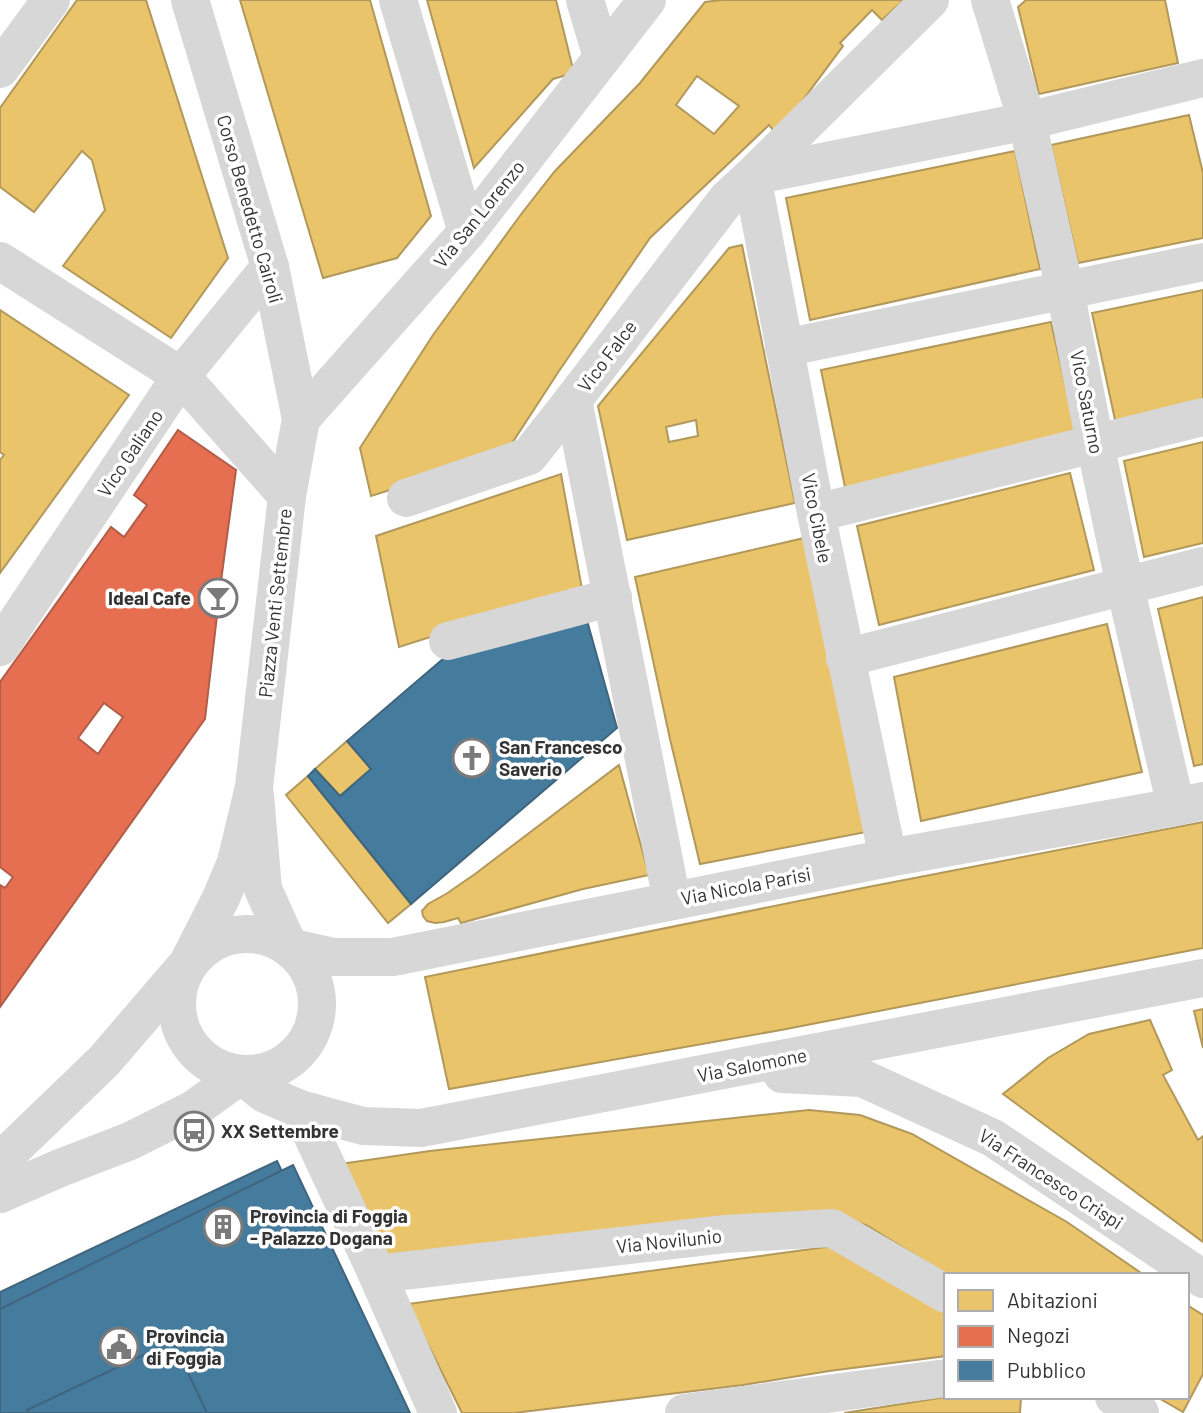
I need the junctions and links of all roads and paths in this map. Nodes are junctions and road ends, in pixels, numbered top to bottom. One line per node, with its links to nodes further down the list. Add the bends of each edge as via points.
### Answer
1 (51, 0): 9 (street)
2 (190, 0): 16 (street, Corso Benedetto Cairoli)
3 (398, 0): 13 (street)
4 (585, 0): 8 (street)
5 (647, 0): 8 (street, Via San Lorenzo)
6 (930, 0): 12 (street, Vico Falce)
7 (990, 0): 11 (street, Vico Saturno)
8 (603, 57): 13 (street, Via San Lorenzo)
9 (0, 69)
10 (1203, 78): 11 (street)
11 (1027, 121): 12 (street); 17 (street, Vico Saturno)
12 (752, 176): 18 (street, Vico Cibele); 20 (street, Vico Falce, via 727,199)
13 (467, 232): 22 (street, Via San Lorenzo)
14 (0, 261): 19 (street)
15 (1203, 262): 17 (street)
16 (270, 267): 19 (street, Vico Galiano); 22 (street, Corso Benedetto Cairoli)
17 (1065, 290): 18 (street); 23 (street, Vico Saturno)
18 (784, 348): 26 (street, Vico Cibele)
19 (181, 376): 24 (street); 31 (street, Vico Galiano)
20 (573, 400): 25 (street, via 529,456); 29 (street, Vico Falce)
21 (1203, 417): 23 (street)
22 (301, 419): 24 (street, Piazza Venti Settembre)
23 (1095, 443): 26 (street); 28 (street, Vico Saturno)
24 (287, 496): 33 (street, Piazza Venti Settembre)
25 (406, 498)
26 (816, 513): 32 (street, Vico Cibele)
27 (1203, 566): 28 (street)
28 (1125, 586): 32 (street); 34 (street, Vico Saturno)
29 (612, 597): 30 (street); 36 (street, Vico Falce)
30 (448, 641)
31 (0, 647)
32 (845, 658): 35 (street, Vico Cibele)
33 (254, 787): 37 (street, Piazza Venti Settembre, via 262,889); 38 (street, Piazza Venti Settembre, via 236,862)
34 (1189, 804): 35 (street, Via Nicola Parisi)
35 (888, 858): 36 (street, Via Nicola Parisi)
36 (672, 901): 37 (street, Via Nicola Parisi, via 393,957 333,957)
37 (289, 947): 38 (street, Piazza Venti Settembre, via 247,933 224,936); 41 (street, Piazza Venti Settembre, via 306,964 315,985 313,1029 285,1064 264,1073)
38 (188, 963): 41 (street, Piazza Venti Settembre, via 175,1004 179,1025 203,1060); 43 (street, Piazza Venti Settembre, via 104,1060)
39 (1203, 978): 40 (street, Via Salomone)
40 (728, 1070): 42 (street, Via Salomone, via 421,1128 363,1126); 46 (street, Via Francesco Crispi, via 862,1078 993,1138)
41 (241, 1075): 42 (street, Piazza Venti Settembre, via 265,1094); 44 (street, Piazza Venti Settembre, via 194,1109)
42 (300, 1109): 45 (street)
43 (0, 1161)
44 (0, 1194)
45 (377, 1274): 47 (street, Via Novilunio, via 725,1234 832,1228); 50 (street)
46 (1203, 1279)
47 (944, 1293)
48 (944, 1378): 51 (street)
49 (1117, 1399): 52 (street)
50 (438, 1413)
51 (684, 1413)
52 (1140, 1413)

